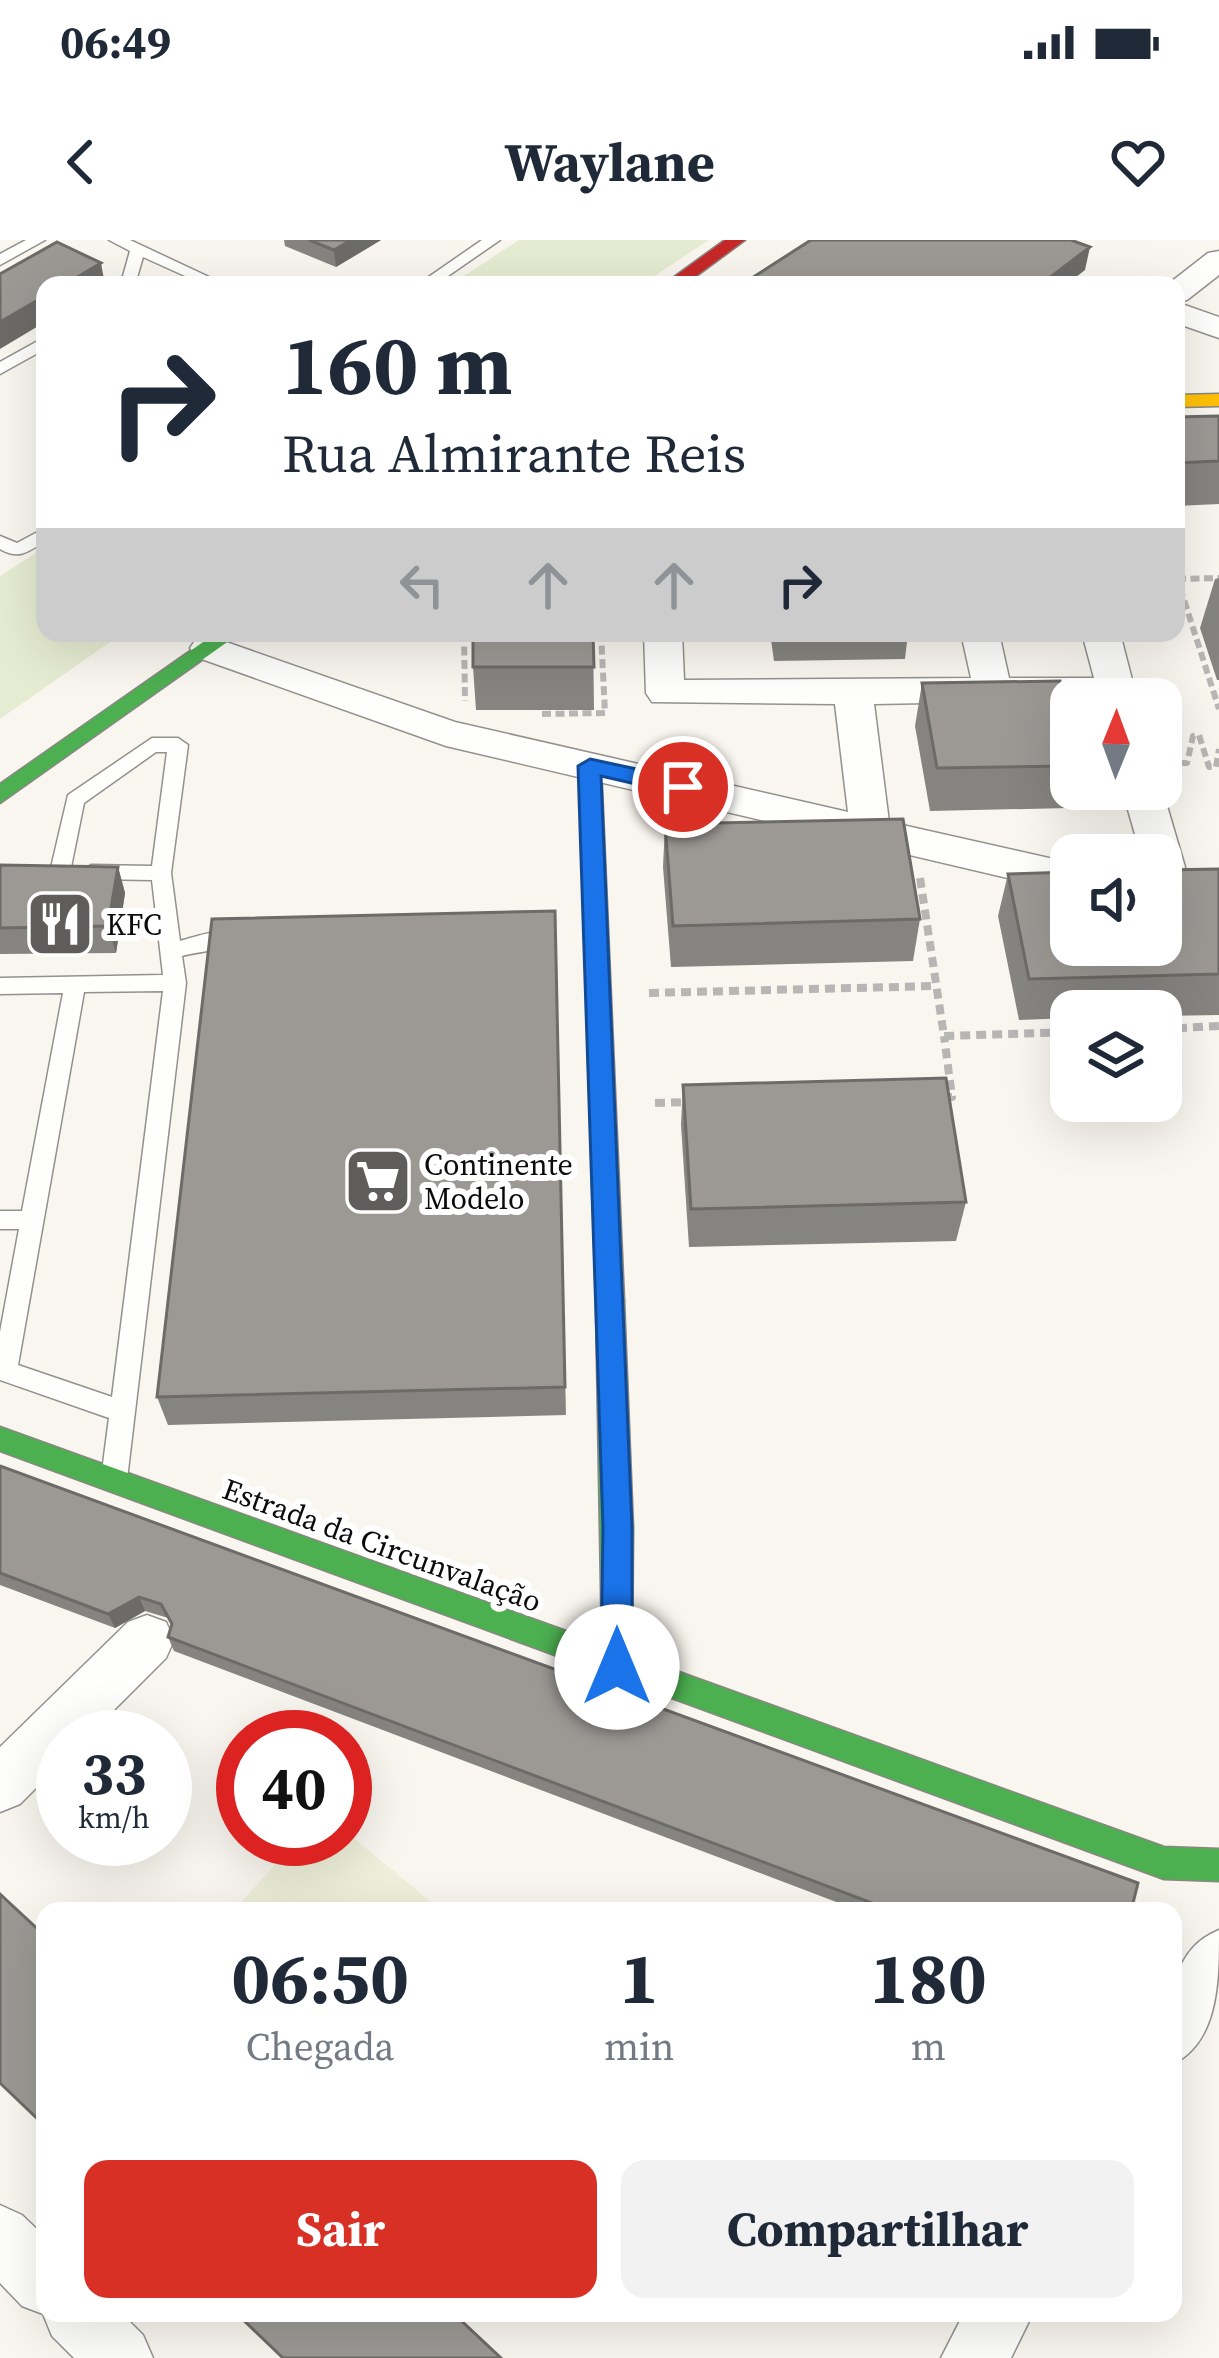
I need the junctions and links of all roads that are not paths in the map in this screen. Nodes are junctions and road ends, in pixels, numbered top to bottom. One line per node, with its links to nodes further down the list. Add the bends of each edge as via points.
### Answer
1 (37, 240): 6 (lane)
2 (117, 240): 5 (lane)
3 (492, 240): 10 (lane)
4 (747, 248): 11 (street); 12 (street)
5 (138, 249): 8 (lane); 9 (lane)
6 (0, 260)
7 (1219, 260): 13 (street)
8 (131, 276)
9 (198, 276)
10 (438, 276)
11 (690, 276)
12 (724, 276)
13 (1185, 286)
14 (1185, 315): 15 (street)
15 (1219, 328)
16 (36, 348): 17 (lane)
17 (0, 370)
18 (1219, 400): 19 (street)
19 (1185, 401)
20 (36, 537): 21 (lane)
21 (6, 551)
22 (218, 642): 31 (street)
23 (221, 642): 32 (street, via 446,733)
24 (663, 642): 29 (street, via 665,693)
25 (982, 642): 28 (street)
26 (1103, 642): 27 (street)
27 (1113, 678)
28 (993, 692): 29 (street); 30 (street)
29 (853, 693): 35 (street)
30 (1050, 693)
31 (47, 762): 33 (street); 34 (lane)
32 (590, 766): 35 (street); 49 (street, via 585,931 600,994)
33 (0, 795)
34 (0, 815)
35 (870, 829): 37 (street)
36 (161, 873): 36 (lane, via 48,872 75,800 152,745 178,745); 39 (lane)
37 (1050, 873)
38 (260, 938): 39 (lane, via 214,939)
39 (171, 952): 40 (lane)
40 (175, 983): 41 (lane); 46 (lane)
41 (75, 985): 42 (lane); 44 (lane)
42 (0, 986)
43 (0, 1220): 44 (lane)
44 (33, 1220): 45 (lane)
45 (3, 1370): 46 (lane)
46 (121, 1411): 48 (lane)
47 (0, 1439): 48 (street, Estrada da Circunvalação)
48 (113, 1481): 49 (street, Estrada da Circunvalação, via 225,1542)
49 (617, 1667): 52 (street, Estrada da Circunvalação, via 1164,1863)
50 (0, 1739): 51 (street, via 130,1634)
51 (0, 1785)
52 (1219, 1865)
53 (1219, 1959): 54 (street)
54 (1182, 2019)
55 (0, 2237): 56 (street)
56 (36, 2274)
57 (84, 2322): 59 (street)
58 (996, 2322): 60 (street)
59 (120, 2358)
60 (974, 2358)

